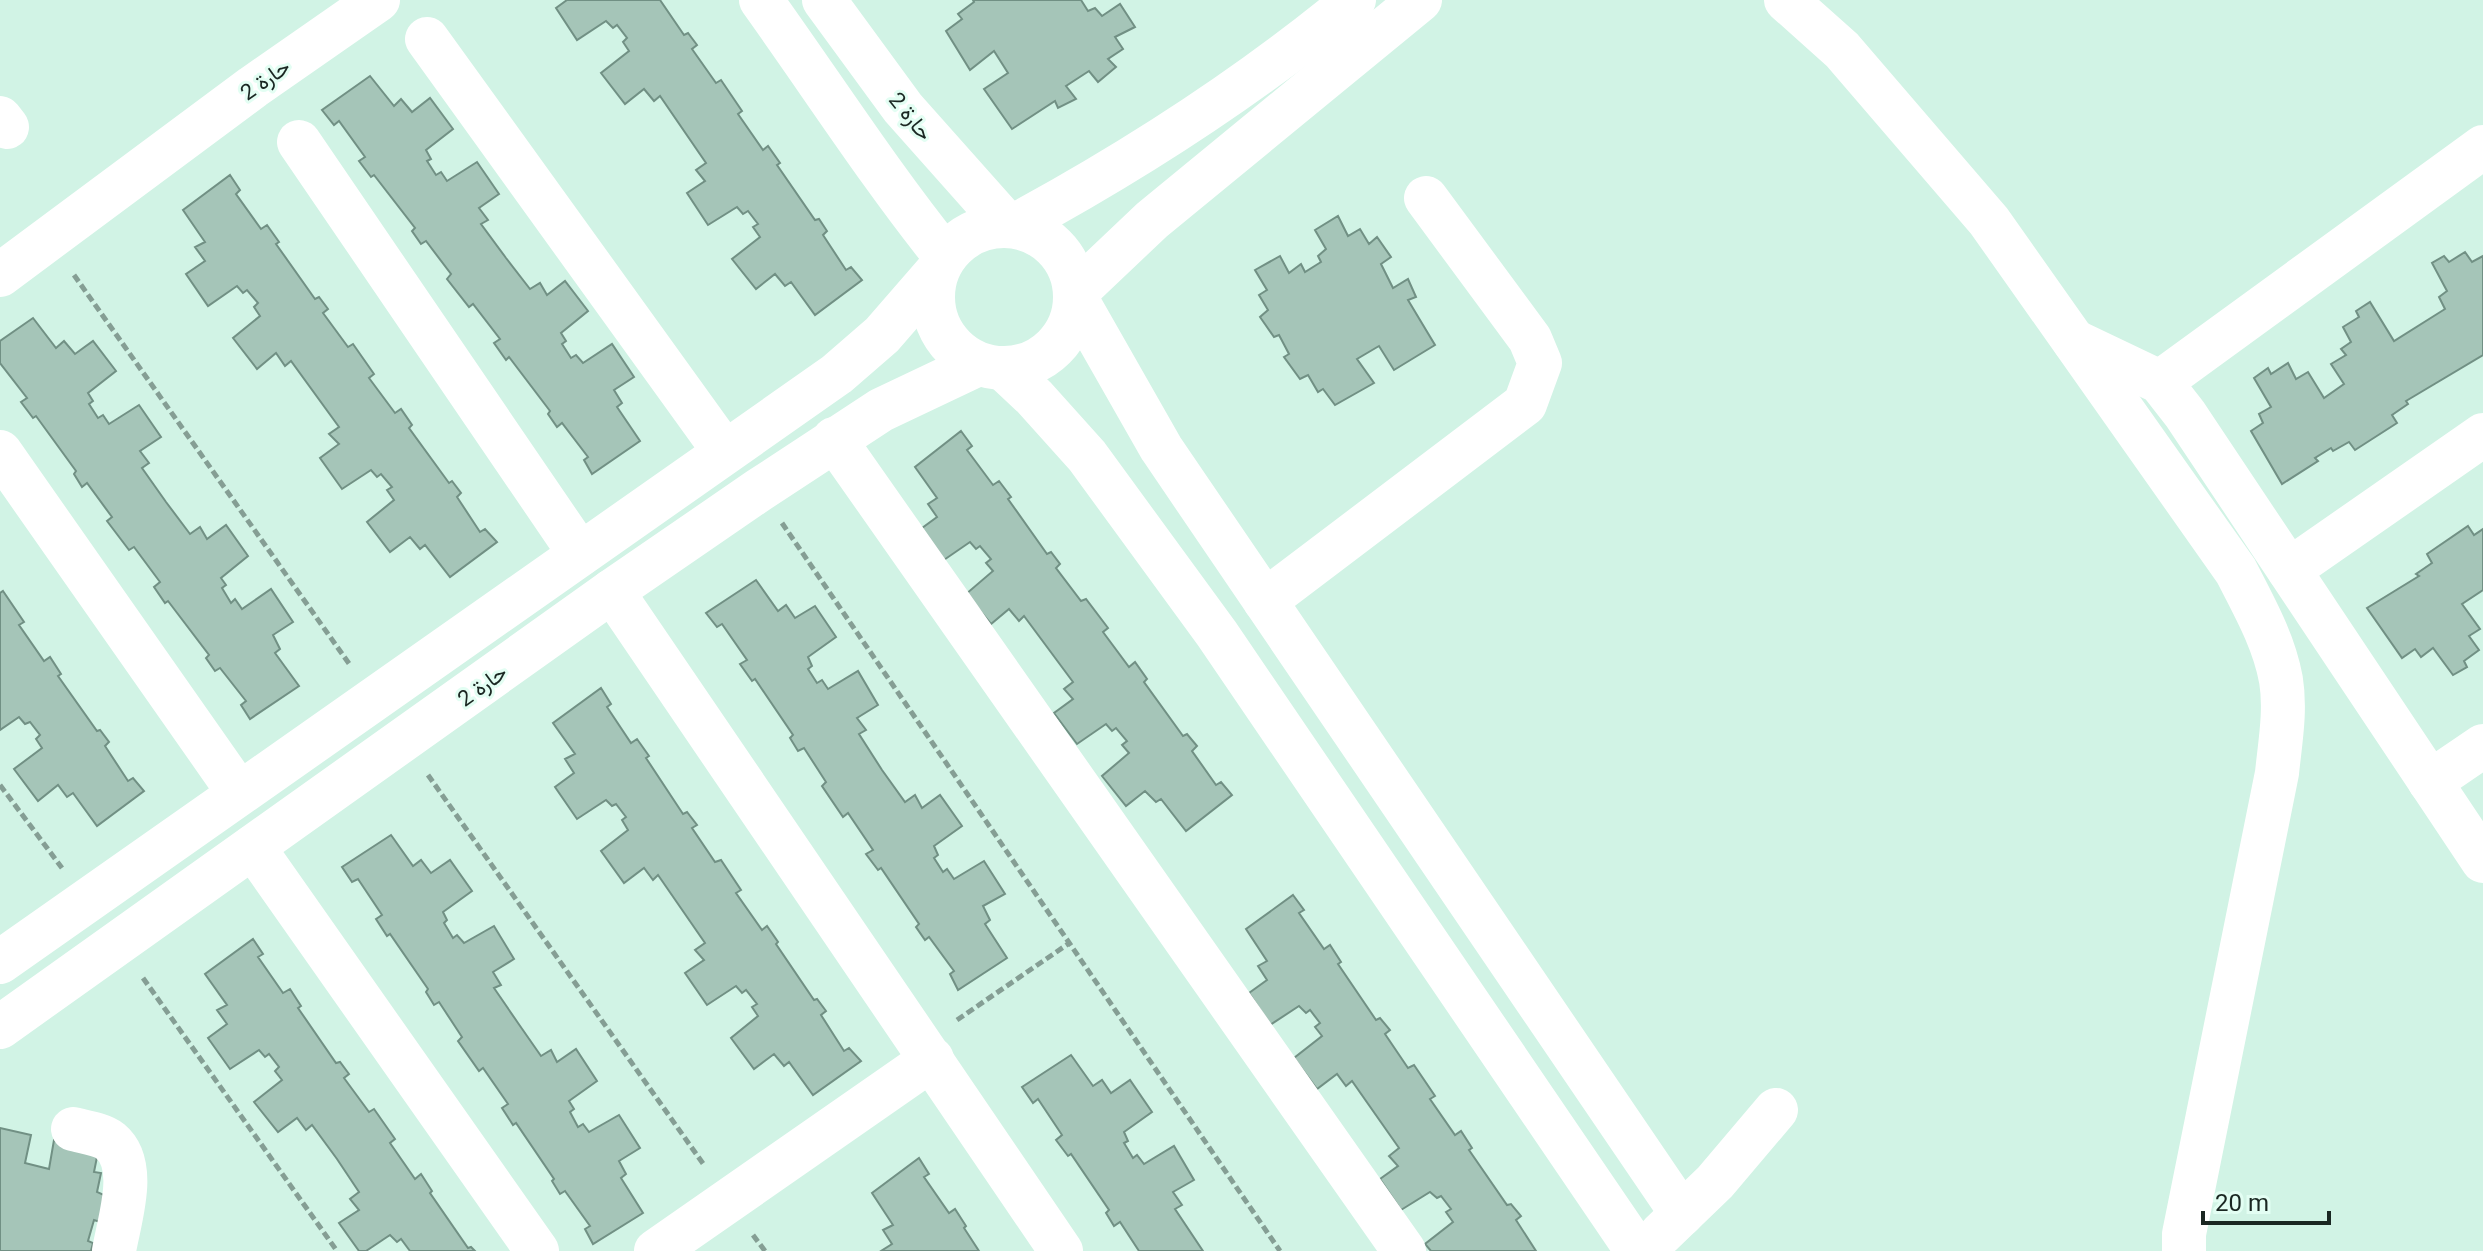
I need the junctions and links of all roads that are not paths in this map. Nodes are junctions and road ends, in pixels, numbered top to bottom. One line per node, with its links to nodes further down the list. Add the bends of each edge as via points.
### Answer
1 (761, 0): 12 (street)
2 (824, 0): 11 (street, حارة 2, via 903,108)
3 (1354, 0): 11 (street, via 1158,144)
4 (1420, 0): 14 (street, via 1152,220)
5 (1786, 0): 15 (street, via 1842,50 1989,221)
6 (361, 2): 13 (street, حارة 2)
7 (427, 39): 20 (street)
8 (299, 142): 22 (street)
9 (2483, 147): 17 (street)
10 (1426, 198): 25 (street, via 1530,339 1540,363 1525,404)
11 (1011, 226): 12 (street, via 972,233); 14 (street, via 1030,230 1057,249)
12 (940, 265): 16 (street, via 932,292 939,327 961,356); 20 (street, via 861,355)
13 (0, 275)
14 (1075, 295): 16 (street, via 1066,333 1054,348 1023,366); 25 (street, via 1161,448)
15 (2074, 341): 17 (street); 43 (street, via 2236,571 2268,635 2281,681 2277,773)
16 (991, 367): 19 (street, حارة 2, via 881,410); 42 (street, via 1034,397 1087,456 1217,634)
17 (2160, 382): 23 (street)
18 (2483, 435): 23 (street)
19 (834, 439): 24 (street, حارة 2); 41 (street)
20 (724, 451): 22 (street)
21 (0, 452): 28 (street)
22 (580, 554): 28 (street)
23 (2289, 570): 27 (street)
24 (612, 591): 29 (street, حارة 2); 33 (street)
25 (1265, 601): 36 (street)
26 (2483, 746): 27 (street)
27 (2430, 782): 30 (street)
28 (239, 793): 31 (street)
29 (253, 847): 32 (street, حارة 2); 38 (street)
30 (2483, 861)
31 (0, 962)
32 (0, 1027)
33 (927, 1052): 39 (street); 40 (street)
34 (1776, 1110): 36 (street)
35 (73, 1129): 37 (street, via 109,1139 121,1155 126,1179)
36 (1682, 1214): 42 (street)
37 (114, 1251)
38 (537, 1251)
39 (656, 1251)
40 (1061, 1251)
41 (1404, 1251)
42 (1640, 1251)
43 (2184, 1251)

